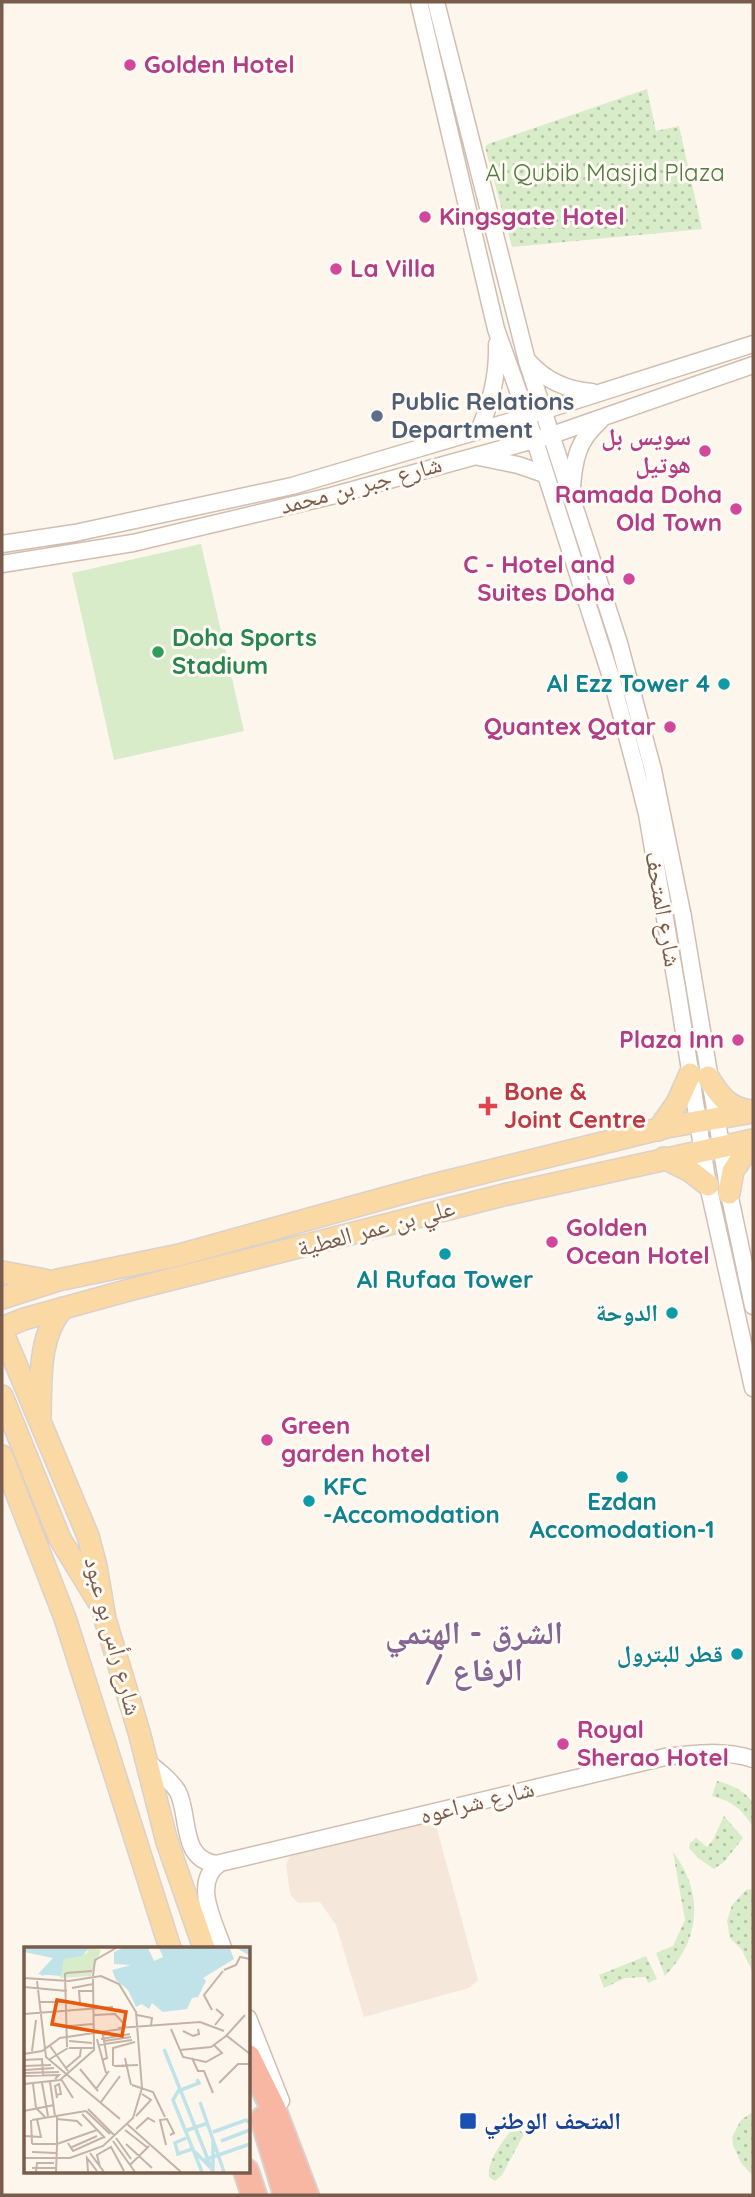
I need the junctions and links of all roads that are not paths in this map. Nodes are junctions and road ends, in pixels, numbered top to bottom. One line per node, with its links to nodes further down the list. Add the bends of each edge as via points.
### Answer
1 (419, 2): 3 (street)
2 (436, 2): 5 (street, شارع المتحف)
3 (496, 329): 9 (street, شارع المتحف); 11 (street, via 495,377)
4 (753, 344): 7 (street)
5 (527, 361): 7 (street, via 557,384); 8 (street, شارع المتحف)
6 (753, 365): 10 (street, شارع جبر بن محمد)
7 (600, 393): 8 (street)
8 (544, 410): 9 (street, شارع جبر بن محمد); 12 (street, شارع المتحف)
9 (527, 415): 11 (street, شارع جبر بن محمد); 13 (street, شارع المتحف)
10 (604, 417): 12 (street, شارع جبر بن محمد); 16 (street, via 585,435 576,452)
11 (479, 430): 17 (street, شارع جبر بن محمد, via 292,486 75,533)
12 (552, 435): 13 (street, شارع جبر بن محمد); 16 (street, شارع المتحف)
13 (534, 440): 14 (street, شارع جبر بن محمد); 15 (street, شارع المتحف)
14 (470, 456): 15 (street); 18 (street, شارع جبر بن محمد, via 331,496 133,543)
15 (544, 474): 19 (street, شارع المتحف, via 611,677 636,770)
16 (571, 499): 19 (street, شارع المتحف, via 619,643 659,793 683,917)
17 (2, 544)
18 (2, 564)
19 (699, 1076): 20 (main road, via 731,1106); 22 (main road); 23 (street, شارع المتحف)
20 (753, 1111): 23 (main road, علي بن عمر العطية)
21 (753, 1126): 23 (main road)
22 (658, 1130): 23 (main road, علي بن عمر العطية); 30 (main road, علي بن عمر العطية, via 425,1187 179,1255)
23 (708, 1133): 24 (main road, علي بن عمر العطية); 25 (main road, علي بن عمر العطية); 26 (street, شارع المتحف); 27 (street, شارع المتحف); 28 (main road, via 530,1177)
24 (753, 1140): 27 (main road, via 733,1171)
25 (664, 1158): 26 (main road); 28 (main road, علي بن عمر العطية)
26 (708, 1185): 35 (street, شارع المتحف)
27 (729, 1193): 32 (street, شارع المتحف)
28 (473, 1203): 33 (main road, علي بن عمر العطية)
29 (2, 1272): 30 (main road)
30 (58, 1280): 31 (main road, علي بن عمر العطية)
31 (2, 1298)
32 (753, 1306)
33 (63, 1308): 34 (main road, علي بن عمر العطية); 37 (main road, via 52,1323 43,1360)
34 (2, 1329): 37 (main road, شارع رأس بو عبود)
35 (753, 1388)
36 (2, 1396): 39 (main road, via 60,1539)
37 (40, 1425): 39 (main road, شارع رأس بو عبود, via 88,1536)
38 (2, 1456): 47 (main road, شارع رأس بو عبود, via 65,1618)
39 (103, 1608): 43 (main road, شارع رأس بو عبود)
40 (753, 1748): 41 (street, شارع شراعوه)
41 (735, 1754): 42 (street, شارع شراعوه); 45 (street, شارع شراعوه, via 665,1757)
42 (753, 1759)
43 (146, 1761): 44 (street, via 176,1789); 48 (main road, شارع رأس بو عبود, via 167,1842)
44 (191, 1846): 45 (street, via 202,1859); 46 (street)
45 (220, 1863): 46 (street, via 209,1875)
46 (205, 1895): 49 (street)
47 (170, 1947)
48 (204, 1947)
49 (223, 1947)
50 (250, 2023): 59 (street)
51 (250, 2061): 58 (highway, via 274,2108)
52 (250, 2077): 57 (highway)
53 (239, 2172): 55 (highway)
54 (246, 2172): 56 (highway)
55 (243, 2195)
56 (254, 2195)
57 (286, 2195)
58 (306, 2195)
59 (316, 2195)

